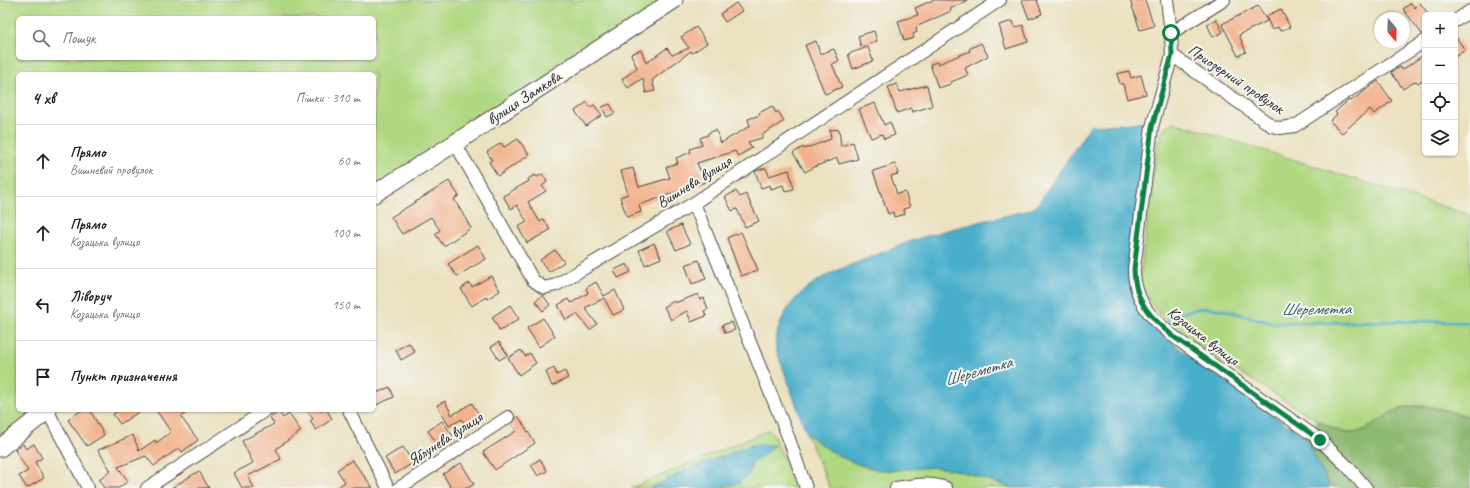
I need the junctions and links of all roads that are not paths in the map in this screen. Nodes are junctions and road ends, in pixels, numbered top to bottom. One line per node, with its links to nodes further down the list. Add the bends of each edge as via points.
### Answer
1 (674, 0): 10 (street, вулиця Замкова)
2 (1000, 0): 12 (street, Вишнева вулиця)
3 (1167, 0): 7 (street, Козацька вулиця)
4 (1224, 0): 7 (street)
5 (1470, 11): 6 (street)
6 (1458, 19)
7 (1171, 33): 9 (street, Козацька вулиця)
8 (1422, 42): 9 (street, Приозерний провулок, via 1295,126 1288,128 1272,126)
9 (1172, 55): 26 (street, Козацька вулиця, via 1152,127 1134,269 1136,291 1147,311 1163,328 1320,440)
10 (455, 143): 11 (street, вулиця Замкова); 12 (street, Вишнева вулиця, via 533,280 544,288 556,285)
11 (376, 193)
12 (694, 203): 24 (street, via 789,439)
13 (45, 412): 18 (street)
14 (48, 412): 20 (street)
15 (263, 412): 21 (street)
16 (350, 412): 22 (street)
17 (508, 417): 23 (street, Яблунева вулиця)
18 (0, 448)
19 (942, 487): 25 (street, via 921,484)
20 (88, 488)
21 (147, 488)
22 (388, 488)
23 (399, 488)
24 (806, 488)
25 (896, 488)
26 (1366, 488)

